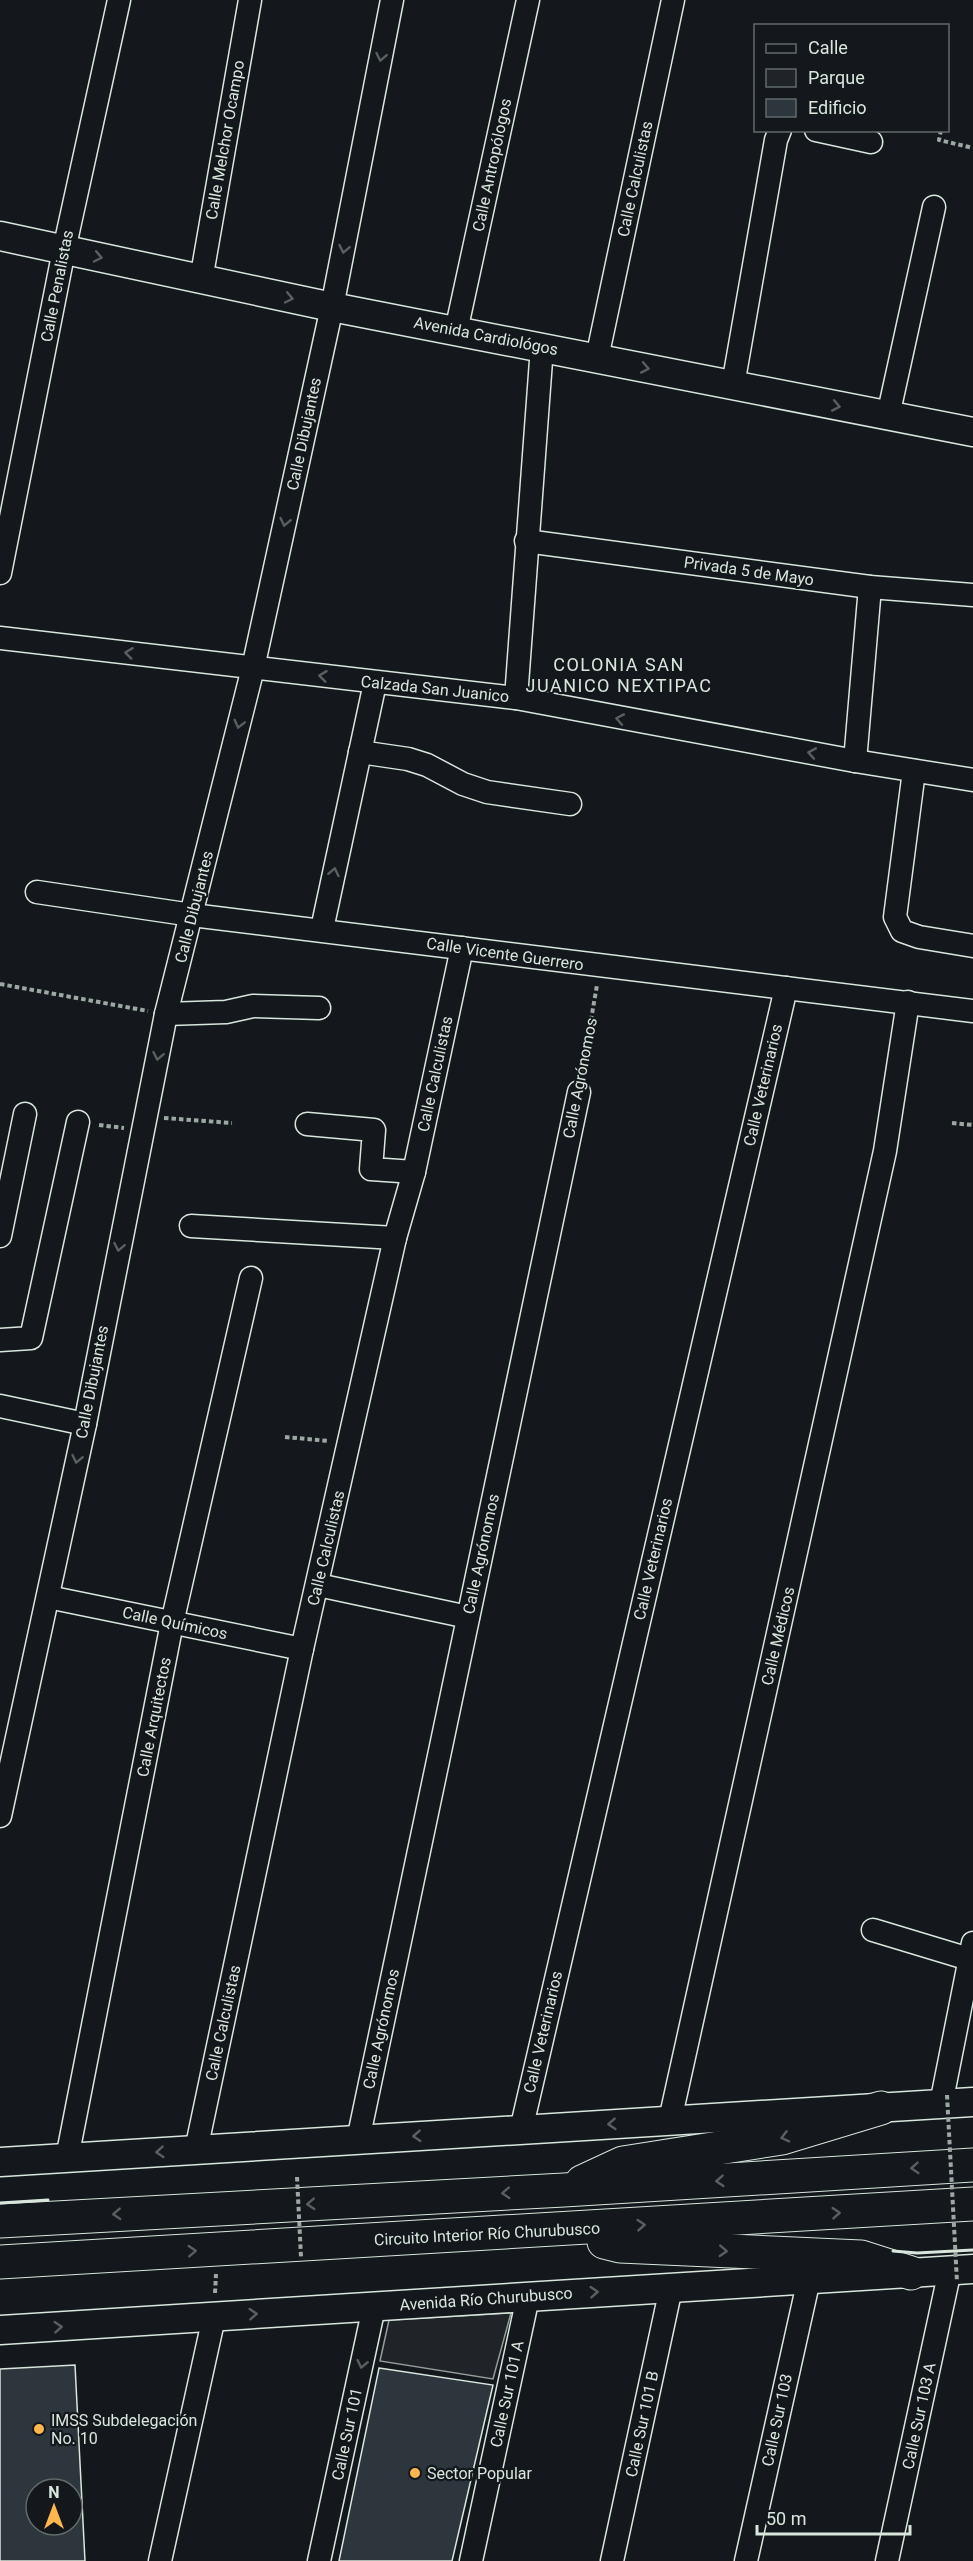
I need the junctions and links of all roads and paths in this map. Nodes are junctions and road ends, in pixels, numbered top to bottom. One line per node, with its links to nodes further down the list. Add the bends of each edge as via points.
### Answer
1 (118, 0): 13 (street, Calle Penalistas)
2 (250, 0): 14 (street, Calle Melchor Ocampo)
3 (392, 0): 15 (street, Calle Dibujantes, one-way to 15)
4 (528, 0): 16 (street, Calle Antropólogos)
5 (673, 0): 18 (street, Calle Calculistas)
6 (779, 132): 19 (street)
7 (825, 132): 9 (street)
8 (941, 132): 10 (path, via 939,140)
9 (871, 142)
10 (973, 148)
11 (934, 207): 20 (street)
12 (0, 236): 13 (main road, Avenida Cardiológos)
13 (64, 250): 14 (main road, Avenida Cardiológos, one-way to 14); 23 (street, Calle Penalistas)
14 (201, 280): 15 (main road, Avenida Cardiológos, one-way to 15)
15 (332, 307): 16 (main road, Avenida Cardiológos); 27 (street, Calle Dibujantes, one-way to 27)
16 (456, 331): 17 (main road, Avenida Cardiológos)
17 (542, 347): 18 (main road, Avenida Cardiológos); 22 (street)
18 (597, 358): 19 (main road, Avenida Cardiológos, one-way to 19)
19 (733, 385): 20 (main road, Avenida Cardiológos, one-way to 20)
20 (888, 416): 21 (main road, Avenida Cardiológos)
21 (973, 432)
22 (526, 541): 24 (street, Privada 5 de Mayo); 29 (street)
23 (0, 573)
24 (870, 587): 25 (street, Privada 5 de Mayo); 31 (street)
25 (973, 595)
26 (0, 638): 27 (street, Calzada San Juanico, one-way to 26)
27 (253, 668): 28 (street, Calzada San Juanico, one-way to 27); 36 (street, Calle Dibujantes, one-way to 36)
28 (375, 683): 29 (street, Calzada San Juanico); 30 (street)
29 (516, 698): 31 (street, Calzada San Juanico, one-way to 29)
30 (360, 752): 34 (street, via 408,759 487,792); 37 (street, one-way to 30)
31 (855, 761): 32 (street, Calzada San Juanico)
32 (914, 771): 33 (street, Calzada San Juanico); 38 (street, via 895,917 902,931)
33 (973, 780)
34 (570, 804)
35 (37, 892): 36 (street, Calle Vicente Guerrero)
36 (192, 915): 37 (street, Calle Vicente Guerrero); 46 (street, Calle Dibujantes)
37 (322, 929): 39 (street, Calle Vicente Guerrero)
38 (973, 946)
39 (462, 948): 40 (street, Calle Vicente Guerrero); 55 (street, Calle Calculistas)
40 (600, 966): 42 (street, Calle Vicente Guerrero); 47 (path, Calle Agrónomos)
41 (0, 984): 46 (path)
42 (786, 988): 43 (street, Calle Vicente Guerrero); 76 (street, Calle Veterinarios)
43 (908, 1002): 45 (street, Calle Vicente Guerrero); 75 (street, Calle Médicos, via 885,1151)
44 (319, 1008): 46 (street, via 253,1006 226,1012)
45 (973, 1011)
46 (166, 1014): 62 (street, Calle Dibujantes, one-way to 62)
47 (579, 1092): 67 (street, Calle Agrónomos)
48 (25, 1114): 57 (street)
49 (169, 1118): 51 (path)
50 (78, 1122): 60 (street, via 30,1338)
51 (232, 1123)
52 (952, 1123): 54 (path)
53 (307, 1124): 55 (street, via 374,1130 371,1169)
54 (973, 1125)
55 (414, 1172): 58 (street, Calle Calculistas)
56 (191, 1226): 58 (street)
57 (0, 1236)
58 (395, 1238): 64 (street, Calle Calculistas)
59 (251, 1278): 68 (street, Calle Arquitectos)
60 (0, 1341)
61 (0, 1406): 62 (street)
62 (85, 1424): 66 (street, Calle Dibujantes, one-way to 66)
63 (285, 1437): 64 (path)
64 (350, 1444): 65 (street, Calle Calculistas)
65 (318, 1585): 67 (street); 69 (street, Calle Calculistas)
66 (48, 1597): 68 (street, Calle Químicos); 70 (street, Calle Dibujantes)
67 (468, 1617): 77 (street, Calle Agrónomos)
68 (172, 1623): 69 (street, Calle Químicos); 79 (street, Calle Arquitectos)
69 (302, 1649): 78 (street, Calle Calculistas)
70 (0, 1816)
71 (873, 1930): 72 (street)
72 (971, 1951): 73 (street)
73 (954, 2100): 74 (main road); 91 (path, bridge)
74 (881, 2108): 75 (main road); 83 (highway, one-way to 83, via 782,2138 623,2163)
75 (670, 2121): 76 (main road, one-way to 76)
76 (521, 2130): 77 (main road, one-way to 77)
77 (358, 2140): 78 (main road)
78 (196, 2150): 79 (main road, one-way to 79)
79 (67, 2158): 80 (main road)
80 (0, 2162)
81 (973, 2165): 83 (highway, one-way to 83)
82 (297, 2177): 88 (path, bridge)
83 (564, 2190): 85 (highway, one-way to 85)
84 (973, 2204): 86 (highway, Circuito Interior Río Churubusco, one-way to 84)
85 (0, 2221)
86 (562, 2230): 87 (highway, Circuito Interior Río Churubusco); 90 (highway, one-way to 90, via 620,2246 861,2257)
87 (217, 2249): 89 (highway, Circuito Interior Río Churubusco, one-way to 87); 96 (path)
88 (301, 2257)
89 (0, 2262)
90 (910, 2273): 91 (main road, Avenida Río Churubusco); 92 (main road, Avenida Río Churubusco)
91 (960, 2273): 103 (street, Calle Sur 103 A)
92 (808, 2279): 93 (main road, Avenida Río Churubusco); 102 (street, Calle Sur 103)
93 (671, 2288): 94 (main road, Avenida Río Churubusco, one-way to 93); 101 (street, Calle Sur 101 B)
94 (528, 2297): 95 (main road, Avenida Río Churubusco); 100 (street, Calle Sur 101 A)
95 (374, 2307): 96 (main road, Avenida Río Churubusco, one-way to 95); 99 (street, Calle Sur 101, one-way to 99)
96 (214, 2317): 97 (main road, Avenida Río Churubusco, one-way to 96); 98 (street)
97 (0, 2330)
98 (160, 2561)
99 (319, 2561)
100 (471, 2561)
101 (612, 2561)
102 (746, 2561)
103 (887, 2561)

